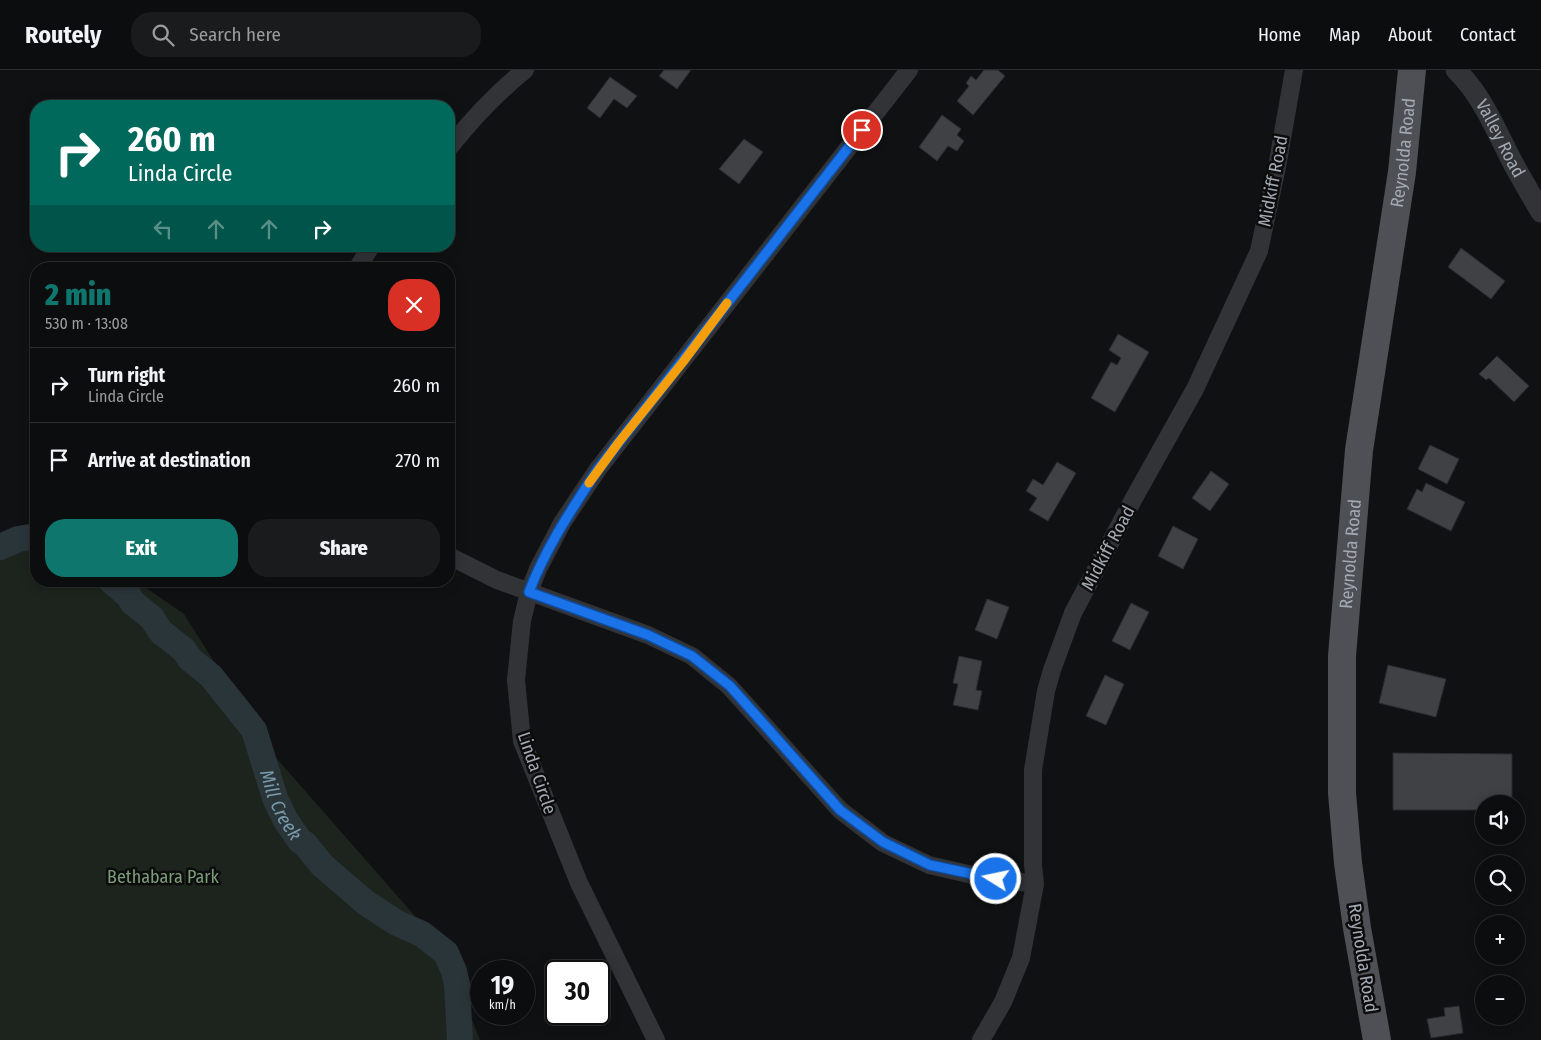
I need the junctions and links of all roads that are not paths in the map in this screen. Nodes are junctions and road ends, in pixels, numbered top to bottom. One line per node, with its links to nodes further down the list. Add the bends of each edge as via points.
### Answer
1 (525, 70): 6 (street, via 474,116)
2 (909, 70): 9 (street, Linda Circle, via 598,469 562,523)
3 (1294, 70): 10 (street, Midkiff Road, via 1259,251 1195,389 1073,613 1052,670 1033,770)
4 (1412, 70): 13 (main road, Reynolda Road, via 1402,172 1359,450 1342,656 1342,793 1348,863)
5 (1456, 70): 7 (street, Valley Road, via 1489,115)
6 (455, 140)
7 (1541, 212)
8 (455, 559): 9 (street)
9 (529, 592): 10 (street, via 648,635 692,656 730,686 840,810 883,842 930,865); 11 (street, Linda Circle, via 522,621 516,680 522,741 575,876)
10 (1035, 884): 12 (street, Midkiff Road, via 1021,958 1003,1002)
11 (656, 1040)
12 (981, 1040)
13 (1377, 1040)

